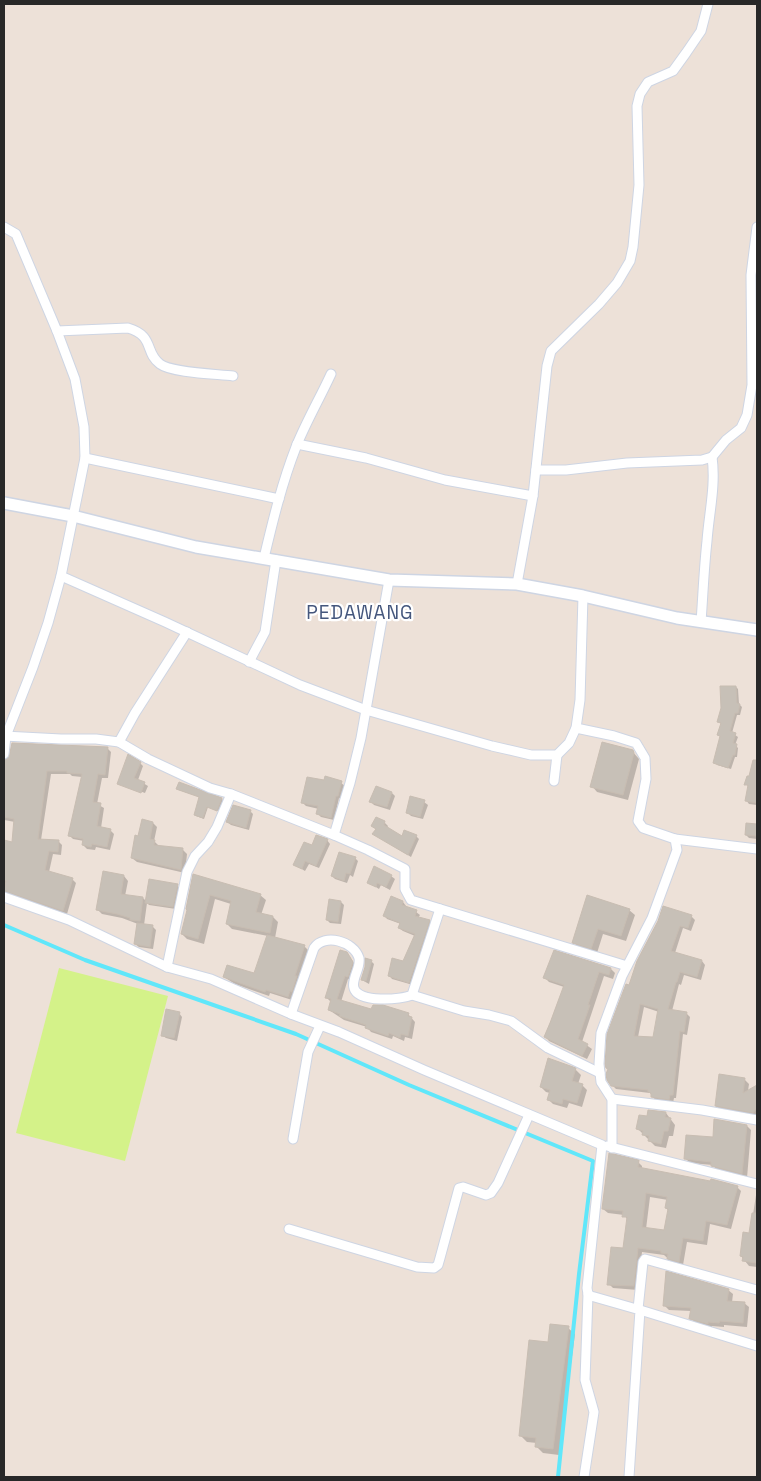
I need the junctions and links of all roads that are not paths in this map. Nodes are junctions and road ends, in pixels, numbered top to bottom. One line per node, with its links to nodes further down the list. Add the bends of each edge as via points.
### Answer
1 (708, 4): 13 (street, via 701,32 673,71 648,82 640,94 637,106 639,185 634,247 617,283 551,351)
2 (4, 218): 3 (street)
3 (4, 227): 6 (street, via 16,234)
4 (757, 227): 5 (street)
5 (754, 278): 9 (street)
6 (57, 331): 8 (street, via 137,330 155,359 167,368); 12 (street, via 75,379 84,428)
7 (331, 374): 10 (street)
8 (234, 376)
9 (754, 382): 11 (street, via 748,415)
10 (297, 444): 14 (street, via 366,458 445,480); 15 (street)
11 (712, 457): 13 (street); 24 (street, via 713,489)
12 (85, 458): 15 (street); 17 (street)
13 (536, 470): 14 (street)
14 (533, 496): 22 (street)
15 (278, 499): 18 (street)
16 (4, 503): 17 (street)
17 (73, 516): 18 (street, via 196,547); 20 (street)
18 (264, 558): 19 (street)
19 (276, 560): 21 (street); 27 (street, via 265,632)
20 (61, 576): 26 (street); 30 (street, via 33,667)
21 (389, 580): 22 (street); 28 (street)
22 (517, 584): 23 (street)
23 (582, 596): 24 (street); 29 (street, via 580,700)
24 (701, 622): 25 (street)
25 (757, 630)
26 (188, 632): 27 (street); 31 (street)
27 (250, 662): 28 (street)
28 (366, 710): 33 (street, via 492,746 531,755); 36 (street, via 350,783)
29 (576, 728): 33 (street, via 569,743); 37 (street, via 636,743 645,758 646,779 638,821 643,828)
30 (5, 736): 31 (street, via 96,738); 32 (street)
31 (118, 742): 35 (street, via 210,788)
32 (4, 754)
33 (557, 755): 34 (street)
34 (554, 781)
35 (231, 794): 36 (street); 42 (street, via 217,828 187,872)
36 (334, 835): 40 (street, via 405,869 405,889 411,900)
37 (675, 839): 38 (street); 41 (street, via 676,850 652,918)
38 (757, 849)
39 (4, 897): 42 (street, via 69,920)
40 (440, 909): 41 (street); 43 (street)
41 (627, 966): 46 (street, via 601,1033)
42 (168, 967): 44 (street, via 211,979)
43 (412, 995): 44 (street, via 389,1000 366,997 356,992 358,957 349,946 328,940 314,948); 46 (street, via 511,1021 548,1048)
44 (291, 1014): 45 (street)
45 (318, 1030): 48 (street, via 339,1032); 50 (street, via 310,1048)
46 (600, 1072): 47 (street, via 601,1082)
47 (612, 1099): 49 (street); 52 (street)
48 (529, 1115): 51 (street); 54 (street, via 491,1193 486,1195 460,1188 438,1265 434,1268 417,1267)
49 (757, 1120)
50 (292, 1139)
51 (602, 1145): 52 (street); 56 (street)
52 (612, 1148): 53 (street)
53 (757, 1184)
54 (289, 1229)
55 (757, 1290): 57 (street, via 645,1259)
56 (588, 1294): 57 (street); 59 (street, via 585,1380 594,1412)
57 (639, 1309): 58 (street); 60 (street)
58 (757, 1346)
59 (584, 1477)
60 (630, 1477)

